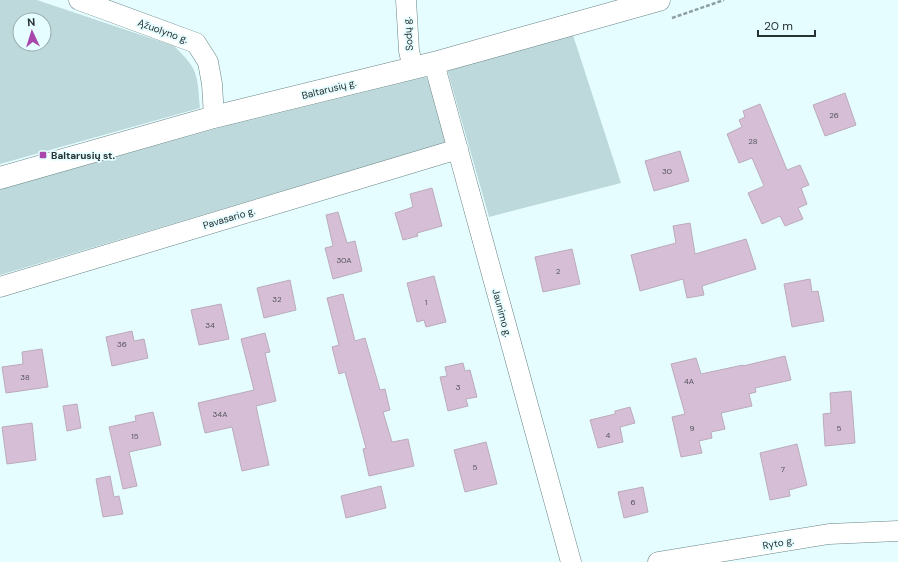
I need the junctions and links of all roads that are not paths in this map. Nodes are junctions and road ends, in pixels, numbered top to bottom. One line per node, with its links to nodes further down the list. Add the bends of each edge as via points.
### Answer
1 (79, 0): 6 (street, Ąžuolyno g., via 196,43 208,62)
2 (406, 0): 5 (street, Sodų g., via 409,51)
3 (659, 0): 4 (main road, Baltarusių g.)
4 (434, 63): 5 (main road, Baltarusių g.); 7 (street, Jaunimo g.)
5 (413, 68): 6 (main road, Baltarusių g.)
6 (214, 116): 8 (main road, Baltarusių g.)
7 (458, 150): 9 (street, Pavasario g.); 11 (street, Jaunimo g.)
8 (0, 178)
9 (0, 287)
10 (898, 531): 12 (street, Ryto g., via 828,534)
11 (571, 562)
12 (658, 562)

